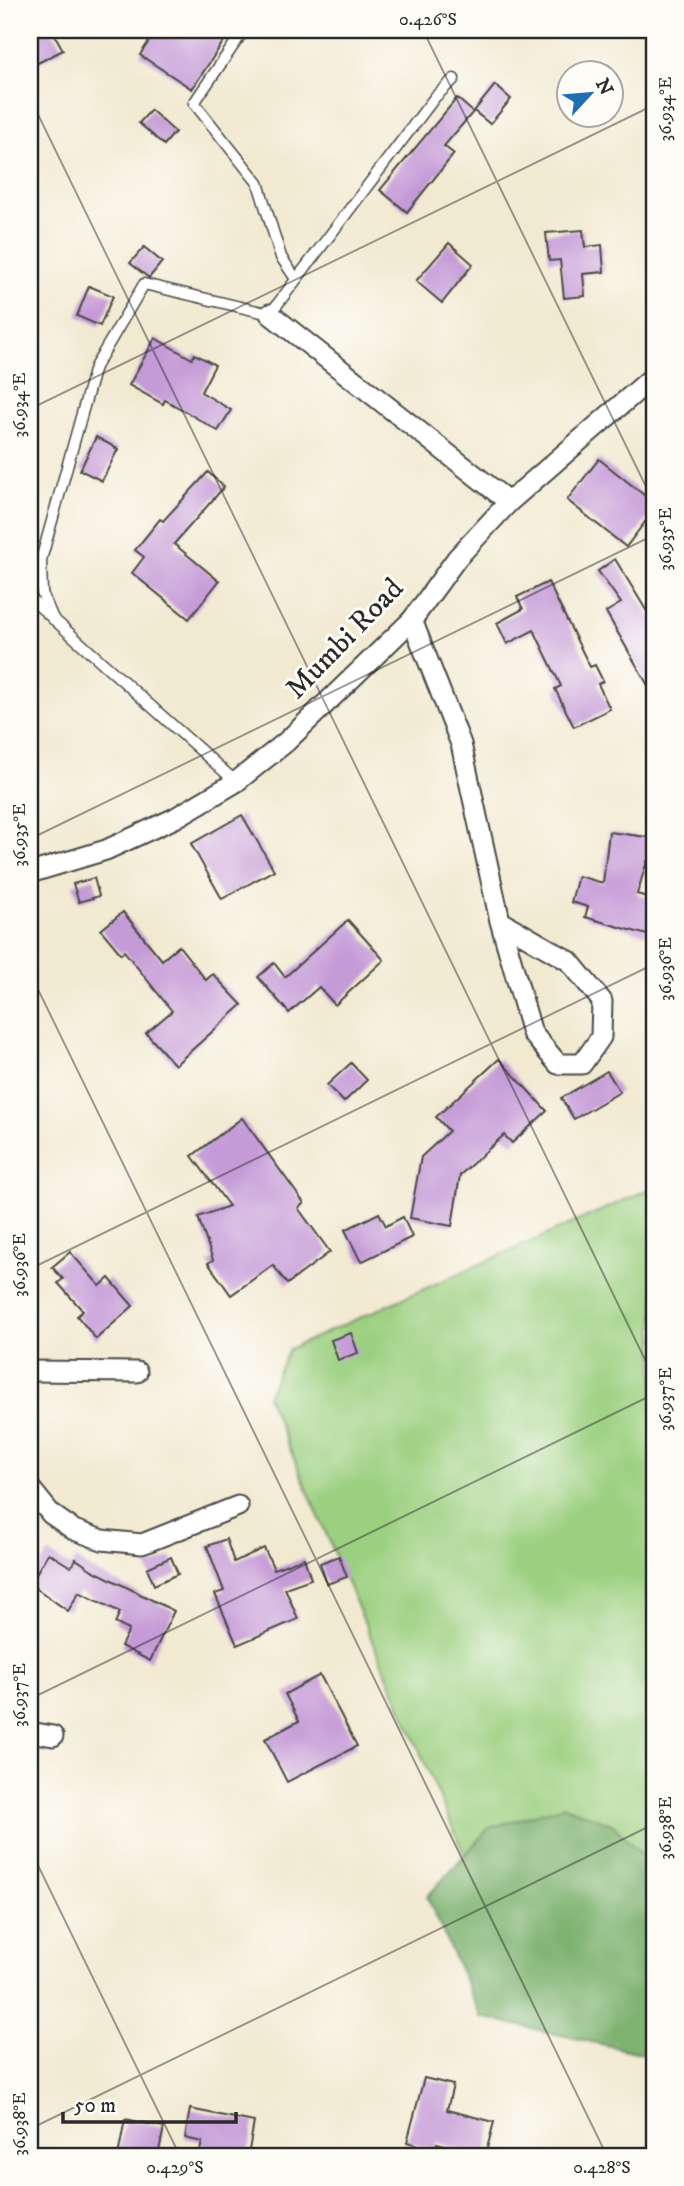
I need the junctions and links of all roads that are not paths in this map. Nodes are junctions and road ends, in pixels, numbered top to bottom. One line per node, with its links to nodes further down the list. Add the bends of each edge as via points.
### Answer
1 (244, 30): 3 (lane, via 194,103 258,183 281,257)
2 (454, 79): 3 (lane, via 435,97)
3 (296, 279): 4 (lane)
4 (270, 314): 6 (street); 8 (lane, via 144,284 95,367 41,561 42,593)
5 (654, 376): 6 (street, Mumbi Road)
6 (509, 502): 9 (street, Mumbi Road, via 457,558)
7 (30, 598): 8 (lane)
8 (53, 619): 10 (lane)
9 (412, 620): 10 (street, Mumbi Road, via 286,742); 12 (street, via 461,744)
10 (236, 782): 11 (street, Mumbi Road, via 175,818 106,850)
11 (30, 873)
12 (500, 920): 12 (street, via 532,1032 558,1064 582,1063 601,1037 603,1001 569,961)
13 (30, 1371): 14 (street)
14 (138, 1372)
15 (30, 1488): 16 (street, via 51,1514 74,1530 102,1540 142,1544)
16 (238, 1506)
17 (30, 1732): 18 (street)
18 (53, 1736)

